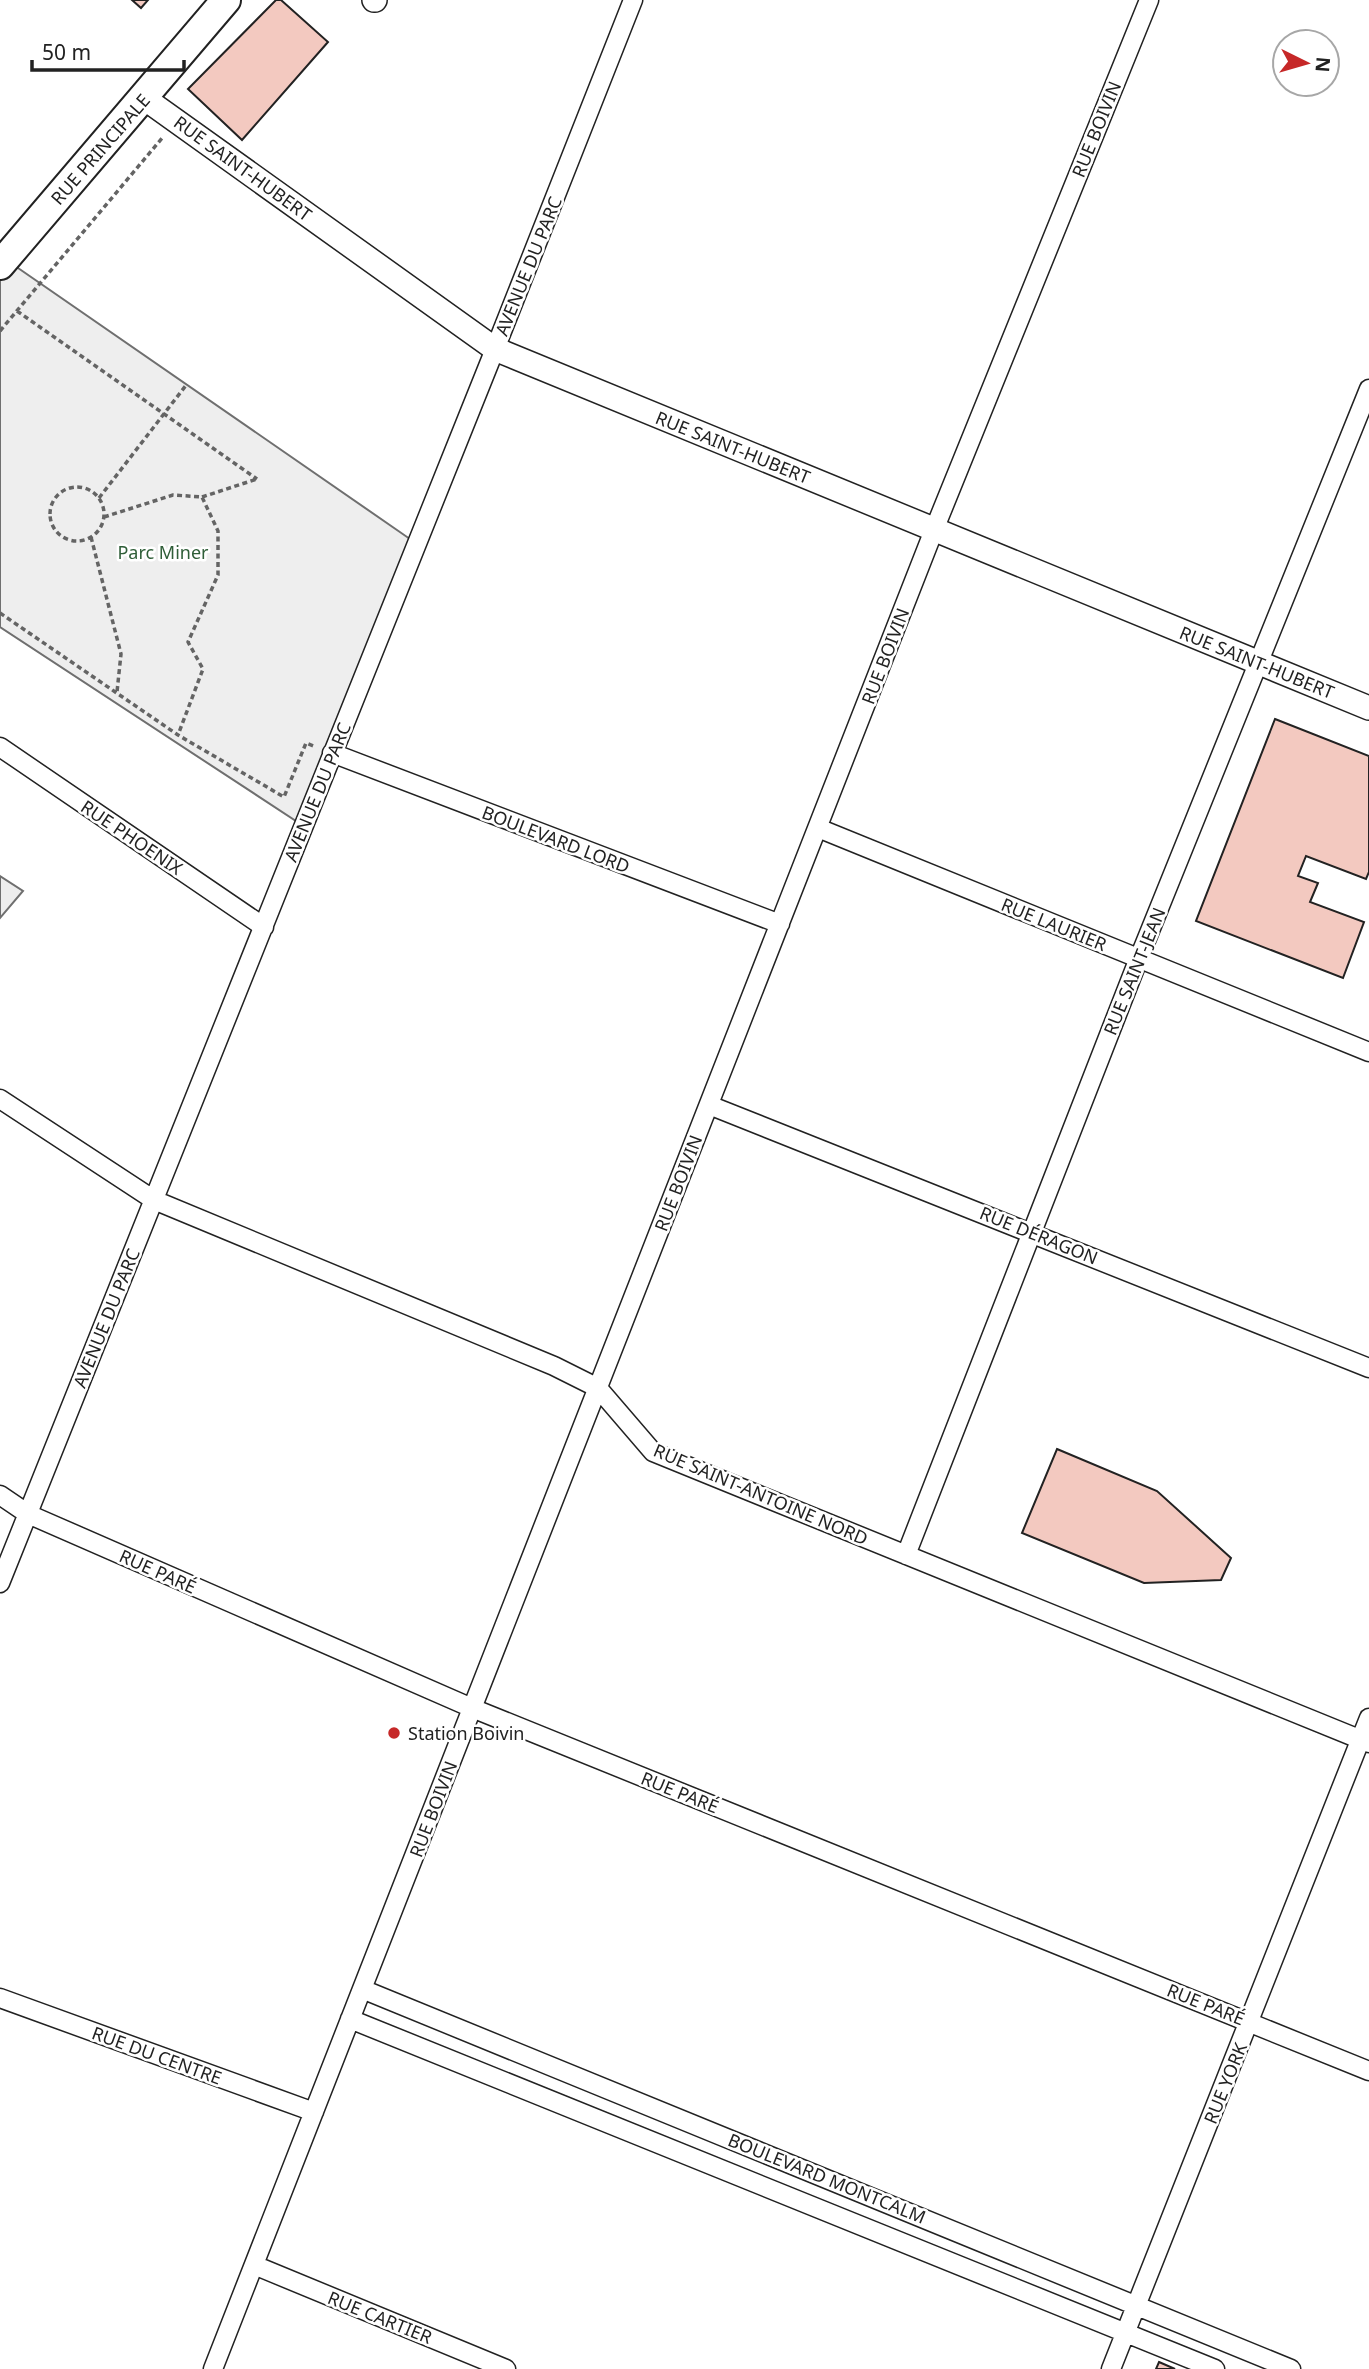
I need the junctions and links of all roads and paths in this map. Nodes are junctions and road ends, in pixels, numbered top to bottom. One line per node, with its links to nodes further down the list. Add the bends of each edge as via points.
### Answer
1 (226, 0): 4 (main road, RUE PRINCIPALE)
2 (633, 0): 9 (street, AVENUE DU PARC)
3 (1149, 0): 16 (street, RUE BOIVIN)
4 (144, 98): 5 (street, RUE SAINT-HUBERT); 6 (main road, RUE PRINCIPALE)
5 (177, 121): 7 (path); 9 (street, RUE SAINT-HUBERT)
6 (0, 265)
7 (17, 311): 8 (path); 12 (path)
8 (0, 331)
9 (495, 349): 16 (street, RUE SAINT-HUBERT); 24 (street, AVENUE DU PARC)
10 (187, 384): 12 (path)
11 (1369, 389): 19 (street, RUE SAINT-JEAN)
12 (164, 414): 13 (path, via 257,479); 14 (path)
13 (202, 497): 15 (path, via 173,495); 22 (path, via 218,531 218,575 188,642 203,669)
14 (99, 498): 15 (path); 17 (path, via 88,489 74,487 58,495 51,509 58,533 74,541)
15 (104, 517): 17 (path)
16 (934, 530): 19 (street, RUE SAINT-HUBERT); 25 (street, RUE BOIVIN)
17 (91, 537): 20 (path, via 121,654)
18 (0, 613): 20 (path)
19 (1259, 663): 21 (street, RUE SAINT-HUBERT); 28 (street, RUE SAINT-JEAN)
20 (117, 694): 22 (path)
21 (1369, 708)
22 (178, 735): 24 (path, via 284,797 306,743)
23 (0, 747): 27 (street, RUE PHOENIX)
24 (332, 753): 26 (street, BOULEVARD LORD); 27 (street, AVENUE DU PARC)
25 (818, 828): 26 (street, RUE BOIVIN); 28 (street, RUE LAURIER)
26 (780, 924): 31 (street, RUE BOIVIN)
27 (264, 927): 32 (street, AVENUE DU PARC)
28 (1139, 958): 29 (street, RUE LAURIER); 33 (street, RUE SAINT-JEAN)
29 (1369, 1052)
30 (0, 1099): 32 (street, RUE SAINT-ANTOINE NORD)
31 (709, 1105): 33 (street, RUE DÉRAGON); 35 (street, RUE BOIVIN)
32 (153, 1200): 35 (street, RUE SAINT-ANTOINE NORD); 37 (street, AVENUE DU PARC)
33 (1032, 1232): 34 (street, RUE DÉRAGON); 38 (street, RUE SAINT-JEAN)
34 (1369, 1368)
35 (598, 1388): 38 (street, RUE SAINT-ANTOINE NORD, via 653,1452); 40 (street, RUE BOIVIN)
36 (0, 1495): 37 (street, RUE PARÉ)
37 (28, 1514): 39 (street, AVENUE DU PARC); 40 (street, RUE PARÉ)
38 (906, 1555): 42 (street, RUE SAINT-ANTOINE NORD)
39 (0, 1583)
40 (472, 1708): 43 (street, RUE BOIVIN); 46 (street, RUE PARÉ)
41 (1369, 1718): 42 (street, RUE YORK)
42 (1365, 1741): 46 (street, RUE YORK)
43 (362, 1989): 45 (street, RUE BOIVIN); 50 (street, BOULEVARD MONTCALM)
44 (0, 1998): 48 (street, RUE DU CENTRE)
45 (351, 2019): 48 (street, RUE BOIVIN); 51 (street, BOULEVARD MONTCALM)
46 (1249, 2022): 47 (street, RUE PARÉ); 50 (street, RUE YORK)
47 (1369, 2071)
48 (314, 2112): 49 (street, RUE BOIVIN)
49 (254, 2265): 52 (street, RUE BOIVIN); 53 (street, RUE CARTIER)
50 (1137, 2305): 51 (street, RUE YORK); 56 (street, BOULEVARD MONTCALM)
51 (1126, 2332): 54 (street, RUE YORK); 55 (street, BOULEVARD MONTCALM)
52 (213, 2369)
53 (506, 2369)
54 (1111, 2369)
55 (1215, 2369)
56 (1291, 2369)

